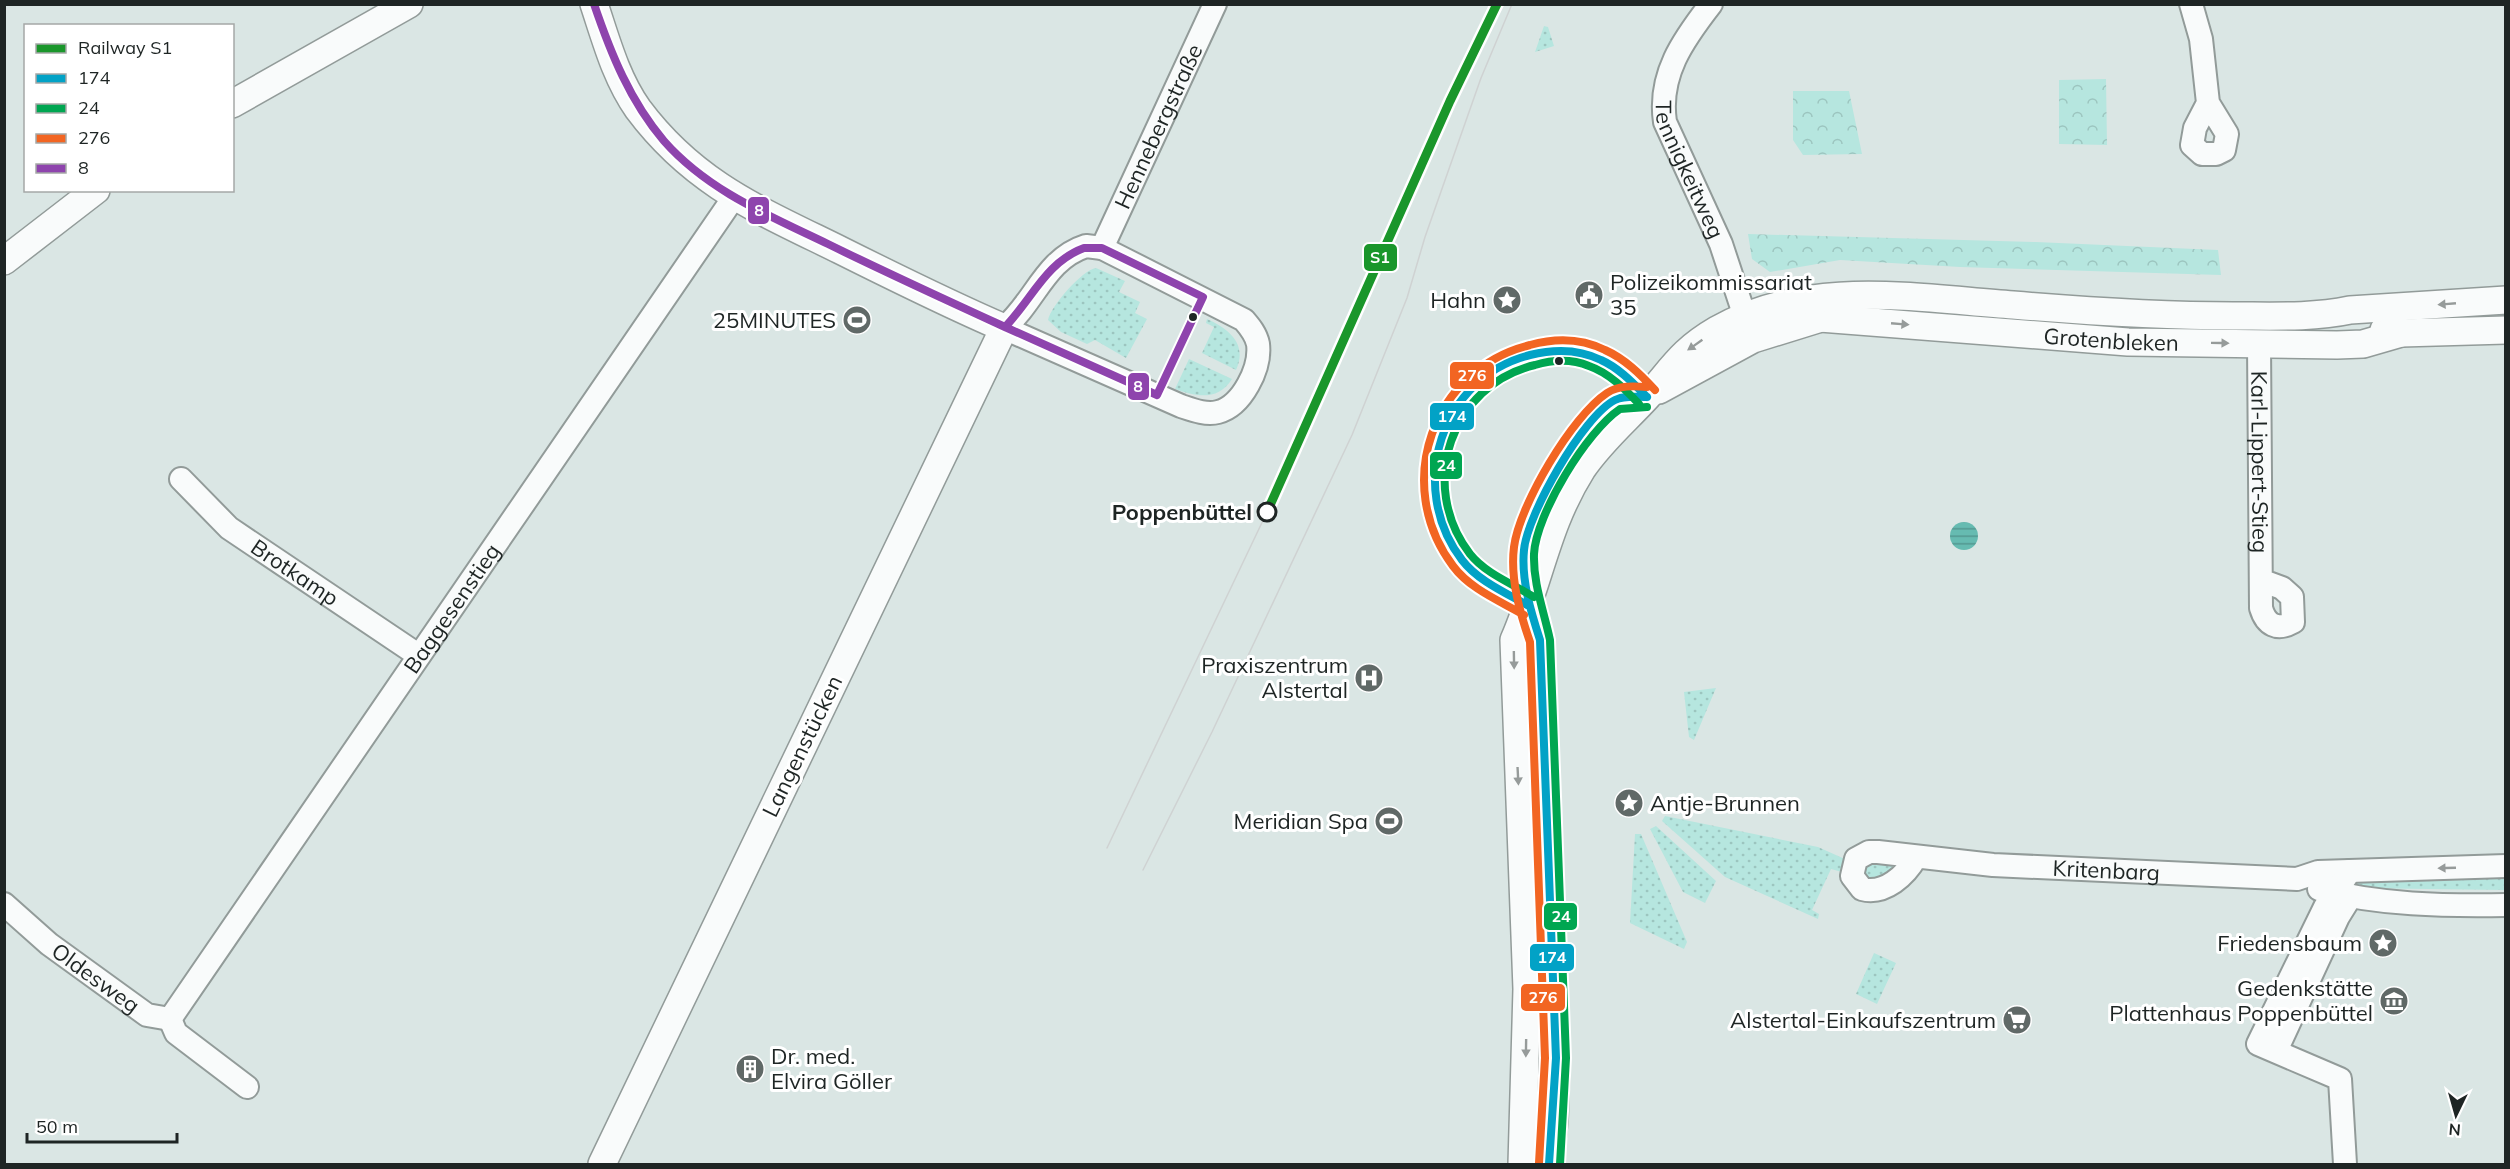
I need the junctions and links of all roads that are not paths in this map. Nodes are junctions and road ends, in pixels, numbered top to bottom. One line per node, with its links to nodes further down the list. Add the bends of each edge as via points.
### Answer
1 (409, 4): 6 (street)
2 (594, 4): 9 (street, via 622,82 637,107 683,160)
3 (1215, 4): 10 (street, Hennebergstraße)
4 (1712, 4): 17 (street, Tennigkeitweg, via 1669,70 1663,109 1665,123 1721,244)
5 (2191, 4): 7 (street, via 2201,39)
6 (234, 103)
7 (2208, 103)
8 (93, 192): 11 (street)
9 (734, 197): 16 (street); 24 (street, Baggesenstieg)
10 (1102, 248): 16 (street, via 1086,246 1055,264 1017,317); 16 (street, via 1238,315 1251,328 1258,344 1257,361 1233,405 1216,413 1189,409)
11 (4, 261)
12 (1915, 298): 14 (street, Grotenbleken, via 2128,314); 15 (street, Grotenbleken, via 1871,304); 17 (street, Grotenbleken, via 1834,294 1811,298)
13 (2505, 300): 14 (street, Grotenbleken, one-way to 14)
14 (2326, 315): 19 (street, Grotenbleken)
15 (1820, 318): 17 (street, Grotenbleken); 20 (street, Grotenbleken, one-way to 20, via 2128,342)
16 (1004, 328): 34 (street, Langenstücken)
17 (1749, 328): 23 (street, via 1690,348 1609,434 1582,471 1550,531)
18 (2505, 330): 19 (street, Grotenbleken)
19 (2401, 333): 20 (street, Grotenbleken, via 2363,344)
20 (2259, 344): 22 (street, Karl-Lippert-Stieg)
21 (181, 479): 24 (street, Brotkamp, via 229,528)
22 (2263, 580)
23 (1529, 606): 35 (street, one-way to 35, via 1514,639 1513,656 1527,989); 36 (street, via 1540,640 1556,1059 1556,1101)
24 (418, 655): 32 (street, Baggesenstieg)
25 (1916, 857): 28 (street, Kritenbarg, via 1993,865)
26 (2505, 866): 27 (street, Kritenbarg, one-way to 27)
27 (2350, 871): 28 (street, Kritenbarg, via 2309,873); 29 (street)
28 (2297, 879): 29 (street, Kritenbarg)
29 (2342, 895): 31 (street, Kritenbarg); 37 (street, via 2267,1047 2340,1079)
30 (4, 904): 32 (street, Oldesweg, via 49,944 147,1015)
31 (2505, 905)
32 (170, 1019): 33 (street, Oldesweg, via 176,1033)
33 (247, 1087)
34 (602, 1164)
35 (1522, 1164)
36 (1548, 1164)
37 (2345, 1164)

